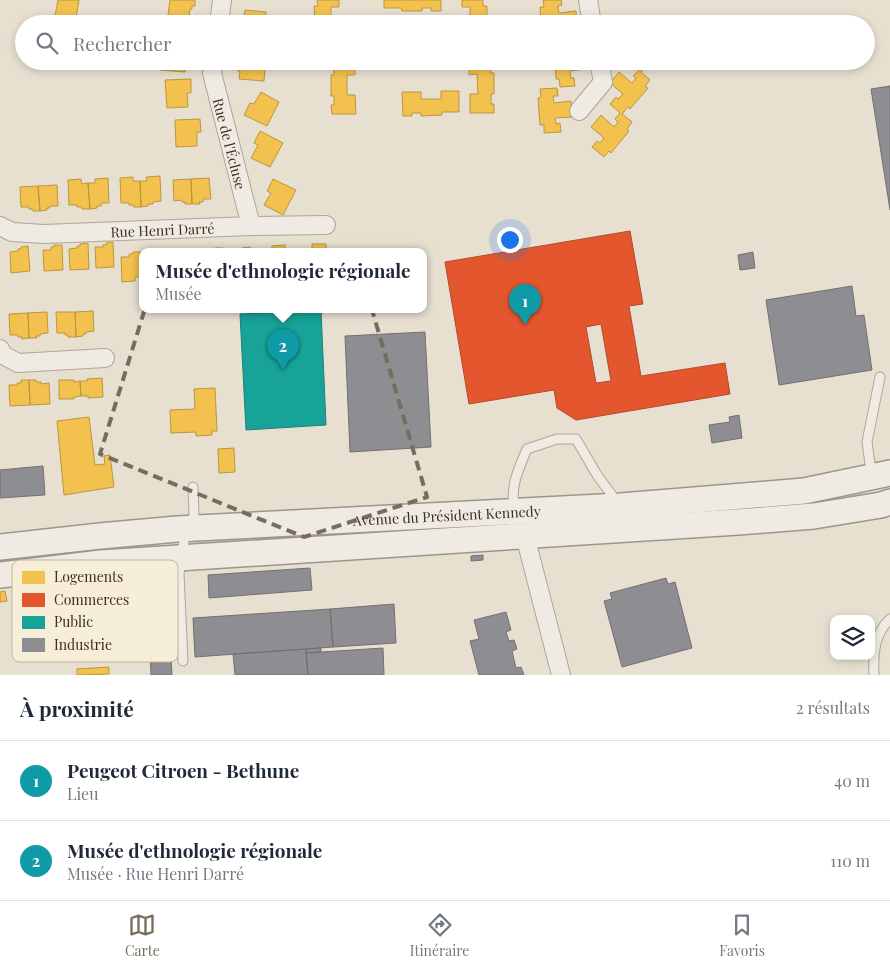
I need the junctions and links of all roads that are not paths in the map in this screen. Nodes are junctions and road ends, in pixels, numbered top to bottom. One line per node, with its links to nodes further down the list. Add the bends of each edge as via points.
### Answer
1 (222, 0): 3 (street)
2 (588, 0): 4 (street)
3 (220, 15)
4 (590, 15)
5 (212, 70): 10 (street, Rue de l'Écluse)
6 (601, 70): 7 (street, via 603,82)
7 (579, 111)
8 (326, 225): 10 (street, Rue Henri Darré)
9 (0, 226): 10 (street, Rue Henri Darré, via 12,232 44,234)
10 (251, 226)
11 (0, 349): 12 (street, via 3,355 18,362)
12 (105, 358)
13 (880, 377): 14 (lane, via 867,442)
14 (882, 475): 17 (main road, Avenue du Président Kennedy, via 804,491)
15 (193, 487): 19 (lane, via 194,516)
16 (890, 502): 20 (main road, Avenue du Président Kennedy, via 814,516)
17 (621, 506): 18 (main road, Avenue du Président Kennedy); 18 (lane, via 576,439 557,439 527,449 514,479)
18 (516, 512): 19 (main road, Avenue du Président Kennedy); 20 (main road)
19 (186, 528): 21 (main road, Avenue du Président Kennedy); 22 (lane)
20 (524, 536): 22 (main road, Avenue du Président Kennedy); 26 (street)
21 (0, 547)
22 (181, 558): 23 (main road, Avenue du Président Kennedy); 25 (lane)
23 (149, 560)
24 (890, 619): 27 (lane, via 884,625 873,655)
25 (183, 661)
26 (561, 675)
27 (874, 675)

